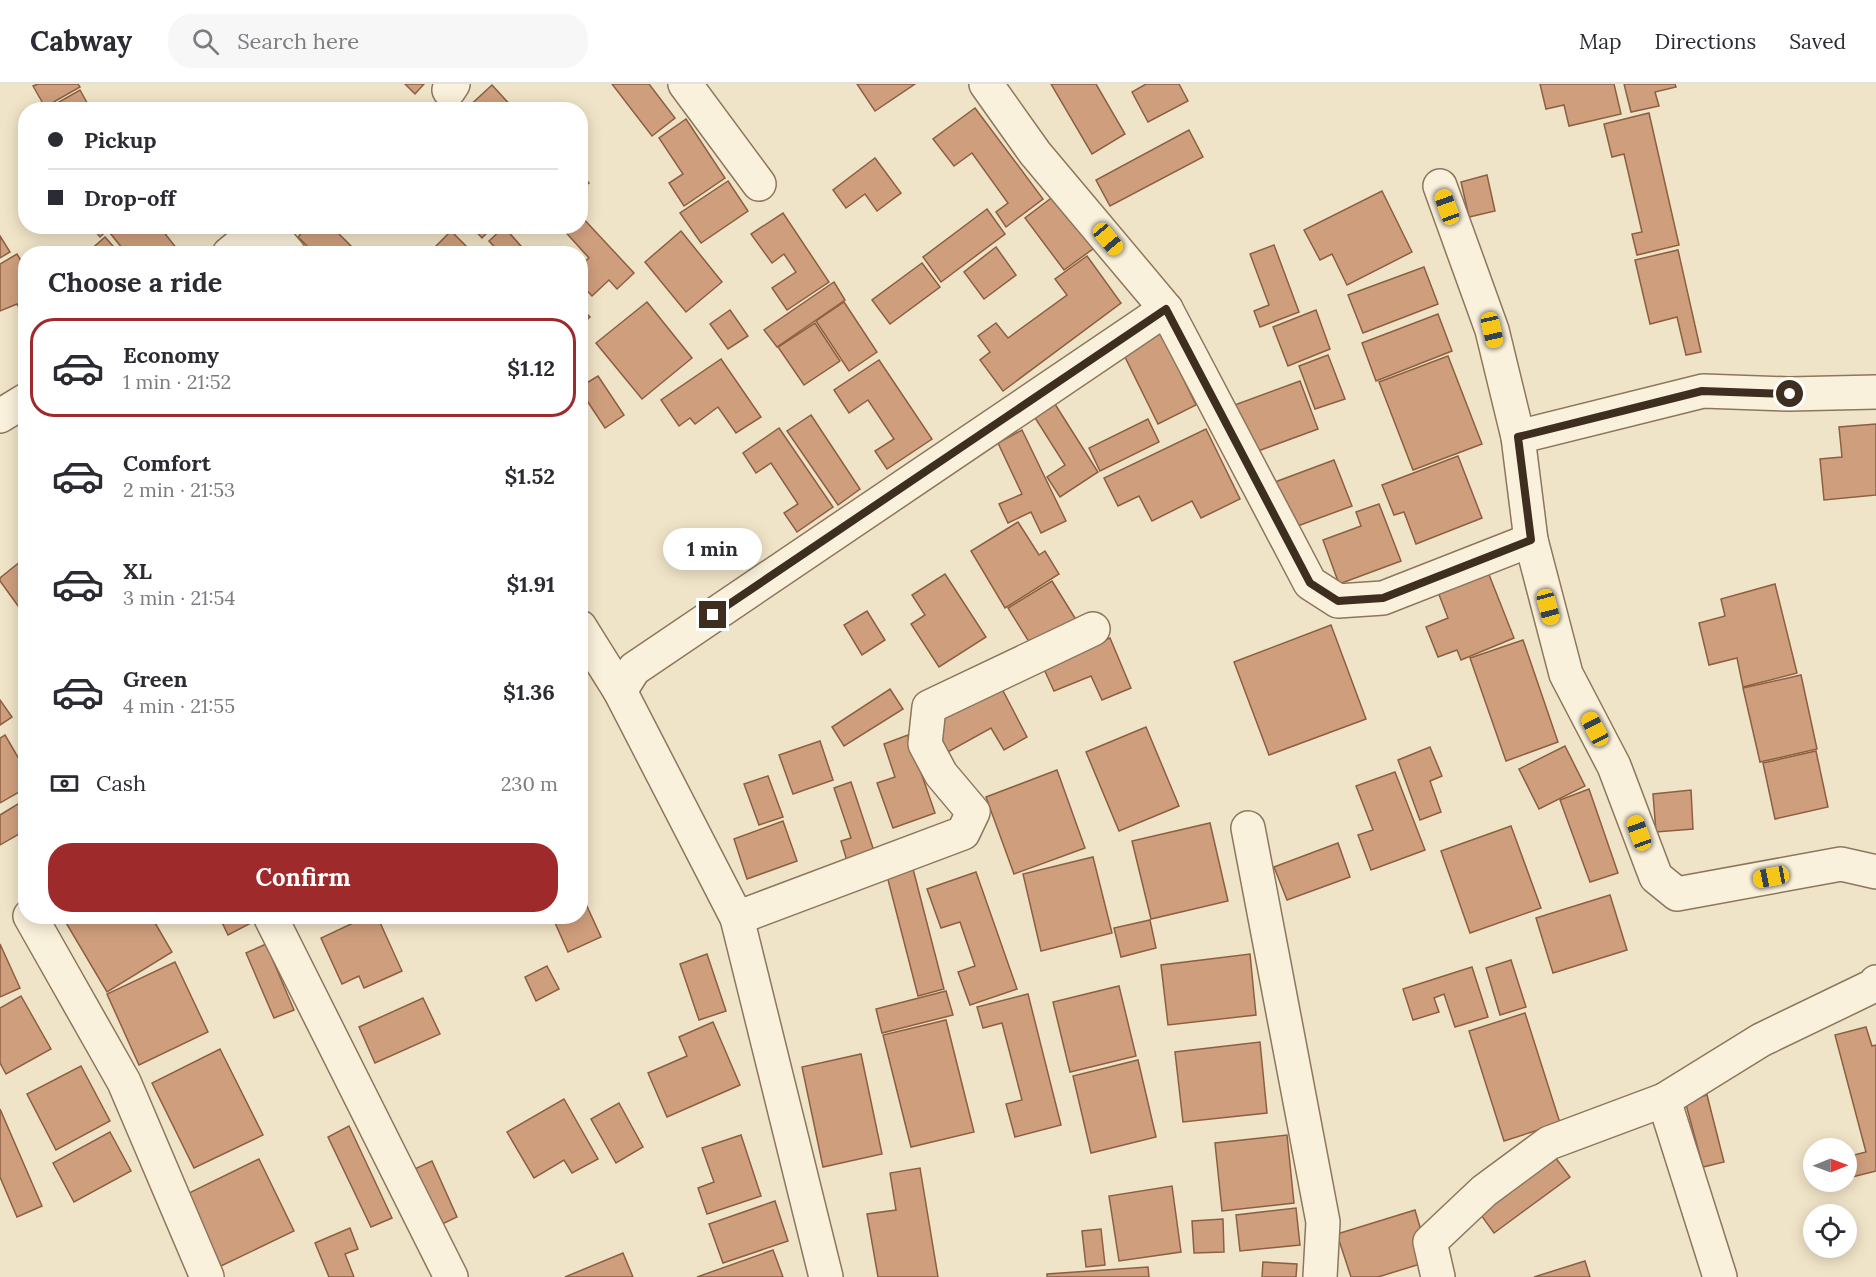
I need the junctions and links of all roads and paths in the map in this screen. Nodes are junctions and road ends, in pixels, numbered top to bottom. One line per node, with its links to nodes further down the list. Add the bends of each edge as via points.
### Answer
1 (686, 84): 3 (street)
2 (986, 84): 9 (street, via 1035,153)
3 (759, 183)
4 (1440, 186): 13 (street, via 1492,330)
5 (254, 234): 7 (street)
6 (271, 234): 8 (street)
7 (239, 246)
8 (283, 246)
9 (1166, 309): 14 (street, via 1310,583 1328,595 1338,601 1383,598); 17 (street, via 634,669)
10 (1876, 392): 13 (street, via 1702,391)
11 (18, 405): 12 (street)
12 (0, 416)
13 (1518, 437): 14 (street)
14 (1531, 540): 19 (street, via 1566,674 1614,766 1656,877 1677,894 1841,864)
15 (1093, 629): 20 (street, via 929,707 925,744 941,774 973,812 963,833)
16 (588, 640): 17 (street)
17 (620, 691): 20 (street)
18 (1248, 828): 28 (street, via 1323,1222)
19 (1876, 872)
20 (737, 918): 27 (street)
21 (34, 924): 25 (street, via 124,1082)
22 (274, 924): 26 (street)
23 (1876, 982): 24 (street, via 1761,1040)
24 (1664, 1100): 29 (street, via 1549,1143 1484,1191 1430,1242); 30 (street)
25 (207, 1277)
26 (451, 1277)
27 (826, 1277)
28 (1320, 1277)
29 (1438, 1277)
30 (1720, 1277)

